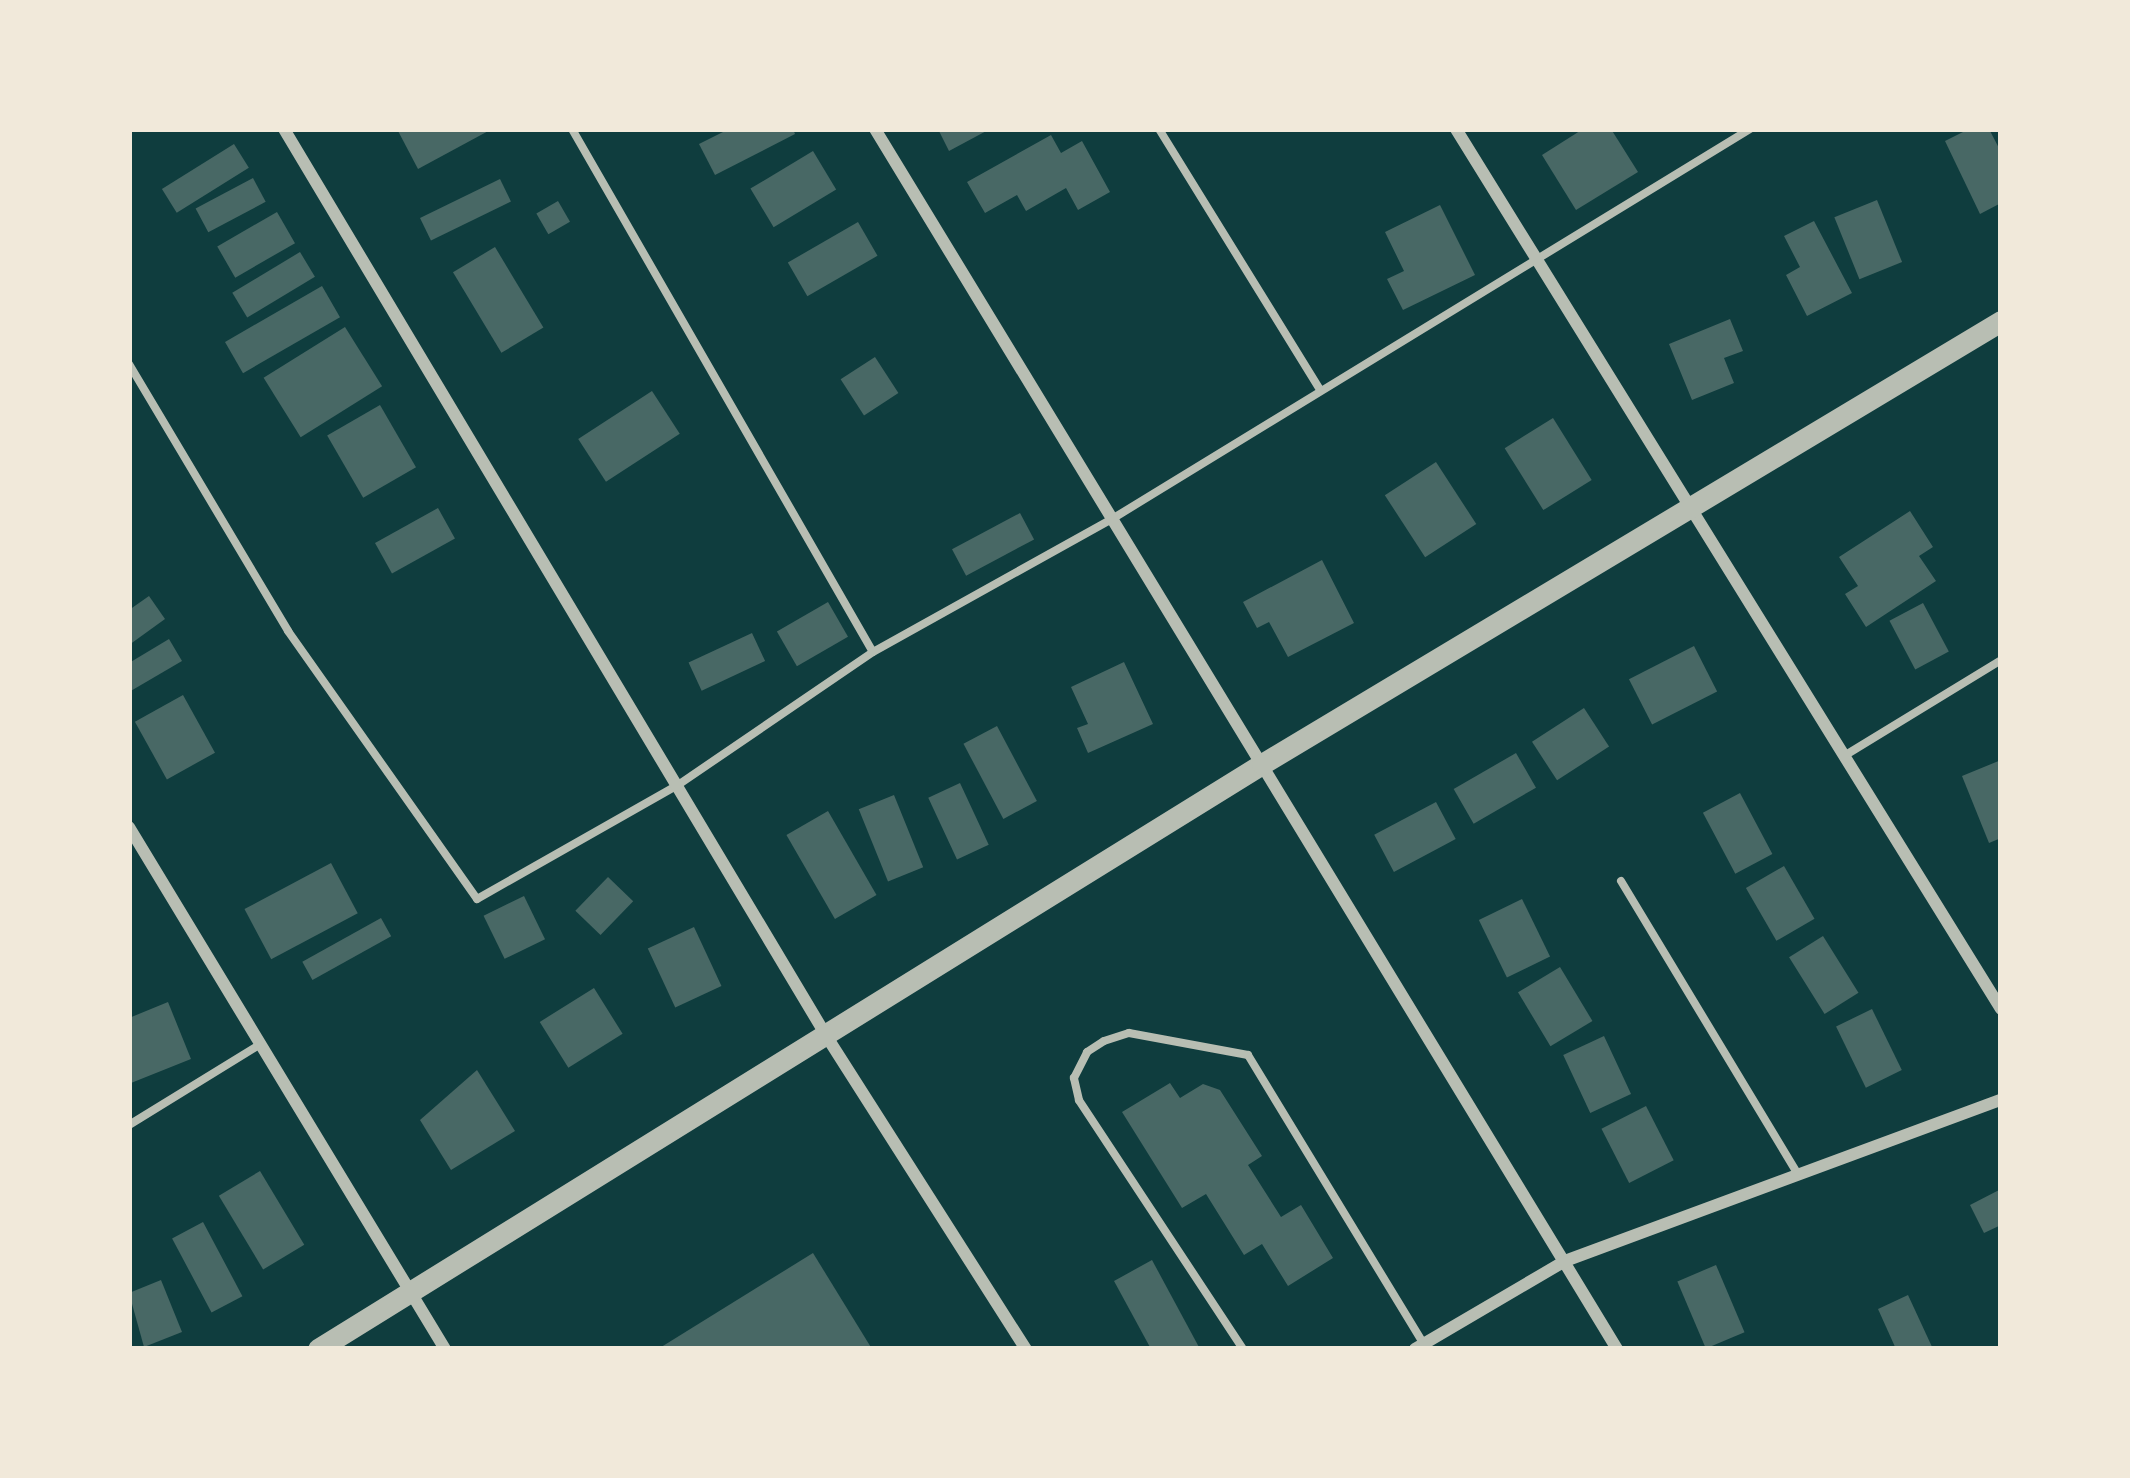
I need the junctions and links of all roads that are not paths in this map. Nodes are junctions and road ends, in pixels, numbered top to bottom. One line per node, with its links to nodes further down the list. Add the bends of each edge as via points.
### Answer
1 (284, 129): 17 (street)
2 (572, 129): 13 (lane)
3 (875, 129): 12 (street)
4 (1159, 129): 10 (lane)
5 (1456, 129): 7 (street)
6 (1750, 129): 7 (lane)
7 (1536, 258): 10 (lane); 11 (street)
8 (2001, 321): 11 (street)
9 (129, 364): 17 (lane, via 288,631 477,899)
10 (1319, 388): 12 (lane)
11 (1691, 510): 15 (street); 16 (street)
12 (1112, 519): 13 (lane); 16 (street)
13 (874, 652): 17 (lane)
14 (2001, 660): 15 (lane)
15 (1844, 756): 20 (street)
16 (1262, 764): 21 (street); 26 (street)
17 (678, 785): 21 (street)
18 (129, 826): 22 (street)
19 (1621, 880): 25 (lane)
20 (2001, 1009)
21 (826, 1037): 27 (street); 31 (street)
22 (261, 1044): 24 (lane); 27 (street)
23 (2001, 1100): 25 (street)
24 (129, 1126)
25 (1798, 1175): 26 (street)
26 (1565, 1261): 28 (street); 33 (street)
27 (411, 1292): 29 (street); 30 (street)
28 (1419, 1347): 32 (lane, via 1248,1055 1129,1033 1104,1041 1087,1052 1074,1078 1079,1100)
29 (318, 1349)
30 (445, 1349)
31 (1026, 1349)
32 (1243, 1349)
33 (1618, 1349)

